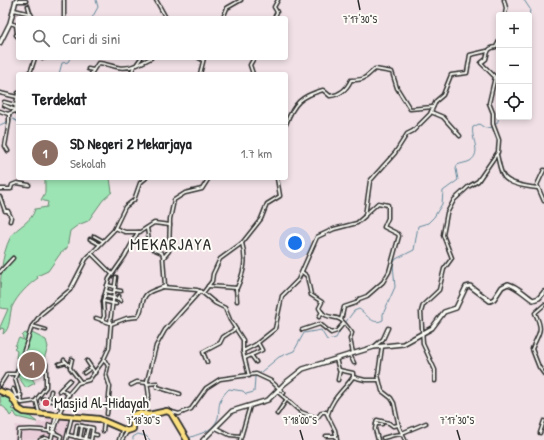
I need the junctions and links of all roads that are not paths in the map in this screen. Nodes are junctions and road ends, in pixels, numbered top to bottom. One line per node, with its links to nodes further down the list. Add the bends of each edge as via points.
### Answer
1 (16, 0): 7 (street); 9 (street)
2 (64, 0): 13 (street)
3 (156, 0): 14 (street)
4 (242, 0): 15 (street, via 226,8)
5 (278, 0): 16 (street, via 274,6 277,11)
6 (504, 0): 10 (street)
7 (26, 1)
8 (28, 6): 11 (street)
9 (14, 10): 11 (street); 17 (street)
10 (505, 12)
11 (30, 13): 12 (street)
12 (32, 16)
13 (64, 16)
14 (165, 16)
15 (224, 16)
16 (275, 16)
17 (10, 23): 18 (street); 19 (street)
18 (16, 25)
19 (1, 39): 20 (street)
20 (0, 43)
21 (496, 46): 22 (street)
22 (487, 51): 41 (street, via 470,55 467,73 451,75 442,96); 49 (street, via 486,59 481,63 495,78 489,103 494,114 494,126 499,141)
23 (34, 60): 31 (street)
24 (139, 60): 28 (street)
25 (147, 60): 28 (street)
26 (204, 60): 33 (street)
27 (253, 60): 34 (street, via 250,65)
28 (135, 66): 30 (street, via 116,68 99,63); 32 (street)
29 (88, 70): 30 (street)
30 (92, 70)
31 (29, 72)
32 (132, 72)
33 (201, 72)
34 (252, 72)
35 (0, 93): 36 (street)
36 (16, 98)
37 (4, 102): 40 (street)
38 (16, 102): 40 (street)
39 (4, 105): 43 (street)
40 (15, 105): 43 (street)
41 (433, 108): 44 (street); 46 (street, via 410,109 397,88 392,72 374,70 362,80 351,80 343,91 333,96 323,90 304,96)
42 (0, 110): 45 (street)
43 (16, 111): 45 (street)
44 (431, 112): 47 (street, via 443,117); 61 (street, via 407,134 395,153 371,180)
45 (9, 114): 48 (street, via 5,146)
46 (288, 120)
47 (460, 136)
48 (8, 151)
49 (497, 155): 57 (street, via 506,179 526,187); 107 (street, via 478,180 456,198 447,213 443,235 452,257 444,269 440,290 422,307)
50 (544, 170): 57 (street, via 537,184)
51 (26, 180): 55 (street)
52 (144, 180): 64 (street, via 134,200 125,207)
53 (209, 180): 63 (street, via 202,189 175,198)
54 (277, 180): 70 (street, via 280,196 267,204 259,222)
55 (24, 184): 56 (street); 58 (street, via 16,183 11,185 11,189)
56 (29, 185)
57 (538, 188): 60 (street)
58 (0, 190)
59 (0, 197): 62 (street, via 5,211 8,211 11,217)
60 (544, 201)
61 (365, 215): 76 (street, via 357,223 318,236); 98 (street, via 378,203 388,205 388,218 384,227 399,236 389,272 383,282 367,296 344,307)
62 (10, 221)
63 (170, 225): 65 (street, via 154,223); 73 (street, via 169,252)
64 (115, 228): 66 (street, via 125,232); 69 (street)
65 (147, 228): 66 (street); 73 (street, via 153,249)
66 (138, 232): 77 (street, via 123,260)
67 (94, 236): 69 (street)
68 (90, 239): 71 (street)
69 (103, 241): 71 (street)
70 (242, 243): 79 (street, via 220,259); 81 (street, via 246,262 243,278)
71 (98, 244): 72 (street)
72 (91, 253): 77 (street); 102 (street, via 68,292 41,314)
73 (163, 256): 80 (street)
74 (13, 258): 75 (street)
75 (0, 272)
76 (302, 272): 95 (street, via 307,276 311,296 322,302 319,308); 108 (street, via 296,283 282,296 275,329)
77 (111, 275): 78 (street); 86 (street, via 117,277)
78 (107, 286): 82 (street); 86 (street)
79 (208, 286): 81 (street); 87 (street)
80 (164, 287): 84 (street); 100 (street, via 147,294 137,318)
81 (236, 288): 91 (street)
82 (106, 290): 86 (street); 88 (street)
83 (121, 291): 86 (street)
84 (200, 291): 87 (street); 138 (street, via 160,338 155,348)
85 (544, 292): 107 (street, via 533,300 516,286 507,284 491,301 470,286 466,287 456,308 444,312 436,324)
86 (114, 293): 88 (street); 90 (street, via 120,296 118,298); 92 (street)
87 (203, 293): 104 (street, via 225,308)
88 (104, 296): 89 (street)
89 (103, 301): 92 (street); 99 (street)
90 (121, 301)
91 (237, 302)
92 (112, 303): 93 (street); 100 (street)
93 (116, 304)
94 (544, 305): 130 (street, via 535,313 541,328 532,349)
95 (322, 312): 96 (street); 98 (street)
96 (319, 317)
97 (96, 318): 99 (street)
98 (341, 320): 101 (street)
99 (102, 321): 100 (street)
100 (110, 323): 116 (street, via 110,348)
101 (344, 324): 106 (street, via 331,333 320,324); 112 (street, via 352,334)
102 (32, 326): 105 (street); 119 (street)
103 (388, 328): 109 (street)
104 (235, 329): 111 (street, via 243,340); 120 (street, via 222,338 220,343 203,352)
105 (46, 330)
106 (302, 330)
107 (424, 334): 110 (street, via 401,344); 136 (street, via 423,344 434,370)
108 (258, 342): 111 (street); 113 (street, via 262,350)
109 (374, 347): 110 (street); 112 (street)
110 (382, 347): 135 (street, via 378,368)
111 (243, 351): 114 (street)
112 (351, 353): 117 (street); 122 (street)
113 (251, 355): 114 (street); 121 (street)
114 (245, 358): 131 (street)
115 (72, 359): 124 (street)
116 (104, 359): 127 (street); 158 (street, via 108,366 106,375 110,386)
117 (336, 359): 126 (street); 142 (street, via 303,370)
118 (86, 361): 125 (street)
119 (19, 362): 129 (street); 152 (street, via 46,364 46,387)
120 (208, 362)
121 (256, 362)
122 (354, 363)
123 (59, 364): 124 (street, via 65,361)
124 (70, 366): 137 (street)
125 (92, 368): 127 (street); 128 (street)
126 (340, 370): 132 (street, via 353,373); 134 (street)
127 (95, 372): 137 (street, via 88,380)
128 (84, 373)
129 (16, 374): 139 (street, via 7,374); 147 (street)
130 (544, 374)
131 (249, 376): 142 (street, via 257,375 271,381); 156 (street, via 240,379 219,378 206,388 188,411 178,414)
132 (353, 377): 135 (street); 163 (street, via 333,399)
133 (70, 380): 148 (street, via 60,390)
134 (338, 380)
135 (379, 380): 169 (street, via 383,392 393,400)
136 (435, 380)
137 (80, 381): 148 (street)
138 (147, 384): 140 (street, via 137,382); 146 (street, via 158,383 157,387 161,390); 159 (street, via 149,396)
139 (0, 385)
140 (131, 385)
141 (13, 389): 147 (street, via 16,396)
142 (278, 390): 145 (street); 151 (street); 154 (street, via 267,401)
143 (51, 391): 150 (street)
144 (2, 392): 153 (street, via 10,392); 157 (highway, via 12,397 21,411)
145 (284, 393)
146 (180, 394)
147 (20, 395): 153 (street)
148 (69, 395): 155 (street)
149 (43, 399): 150 (street)
150 (49, 399): 155 (street, via 58,402)
151 (287, 399): 160 (street); 163 (street, via 303,412 317,418 323,412)
152 (36, 401): 153 (street); 157 (street)
153 (22, 403)
154 (249, 405): 173 (street, via 232,411); 182 (street, via 251,408)
155 (62, 407): 161 (street)
156 (165, 411): 159 (highway); 188 (highway, via 170,413)
157 (39, 414): 161 (highway)
158 (107, 414)
159 (144, 414): 174 (highway, via 132,415 133,428)
160 (277, 414)
161 (58, 416): 162 (highway); 170 (street); 176 (street); 176 (street)
162 (72, 416): 164 (highway); 180 (street)
163 (328, 416): 184 (street)
164 (105, 420): 174 (highway); 175 (street)
165 (544, 421): 177 (street)
166 (426, 423): 179 (street)
167 (376, 424): 168 (street); 169 (street, via 376,420 379,420 389,422 393,426); 201 (street)
168 (382, 424)
169 (399, 425): 179 (street)
170 (58, 426)
171 (82, 426): 172 (street); 185 (street, via 76,425); 186 (street)
172 (88, 427): 178 (street, via 93,428); 194 (street)
173 (216, 428): 182 (street, via 230,435); 198 (street)
174 (126, 430): 196 (street); 197 (street)
175 (103, 431)
176 (52, 432): 189 (street, via 20,430); 190 (street, via 51,440); 191 (street, via 61,436)
177 (540, 433)
178 (92, 434): 181 (street); 195 (street)
179 (402, 434): 187 (street); 202 (street)
180 (68, 435): 185 (street); 192 (street)
181 (97, 436)
182 (240, 436): 199 (street)
183 (326, 436): 184 (street)
184 (336, 436): 200 (street)
185 (75, 437): 186 (street); 193 (street)
186 (80, 438): 194 (street)
187 (382, 438)
188 (187, 439)
189 (18, 440)
190 (40, 440)
191 (60, 440)
192 (66, 440)
193 (73, 440)
194 (84, 440): 195 (street)
195 (90, 440)
196 (119, 440)
197 (122, 440)
198 (203, 440)
199 (240, 440)
200 (337, 440)
201 (378, 440)
202 (405, 440)

